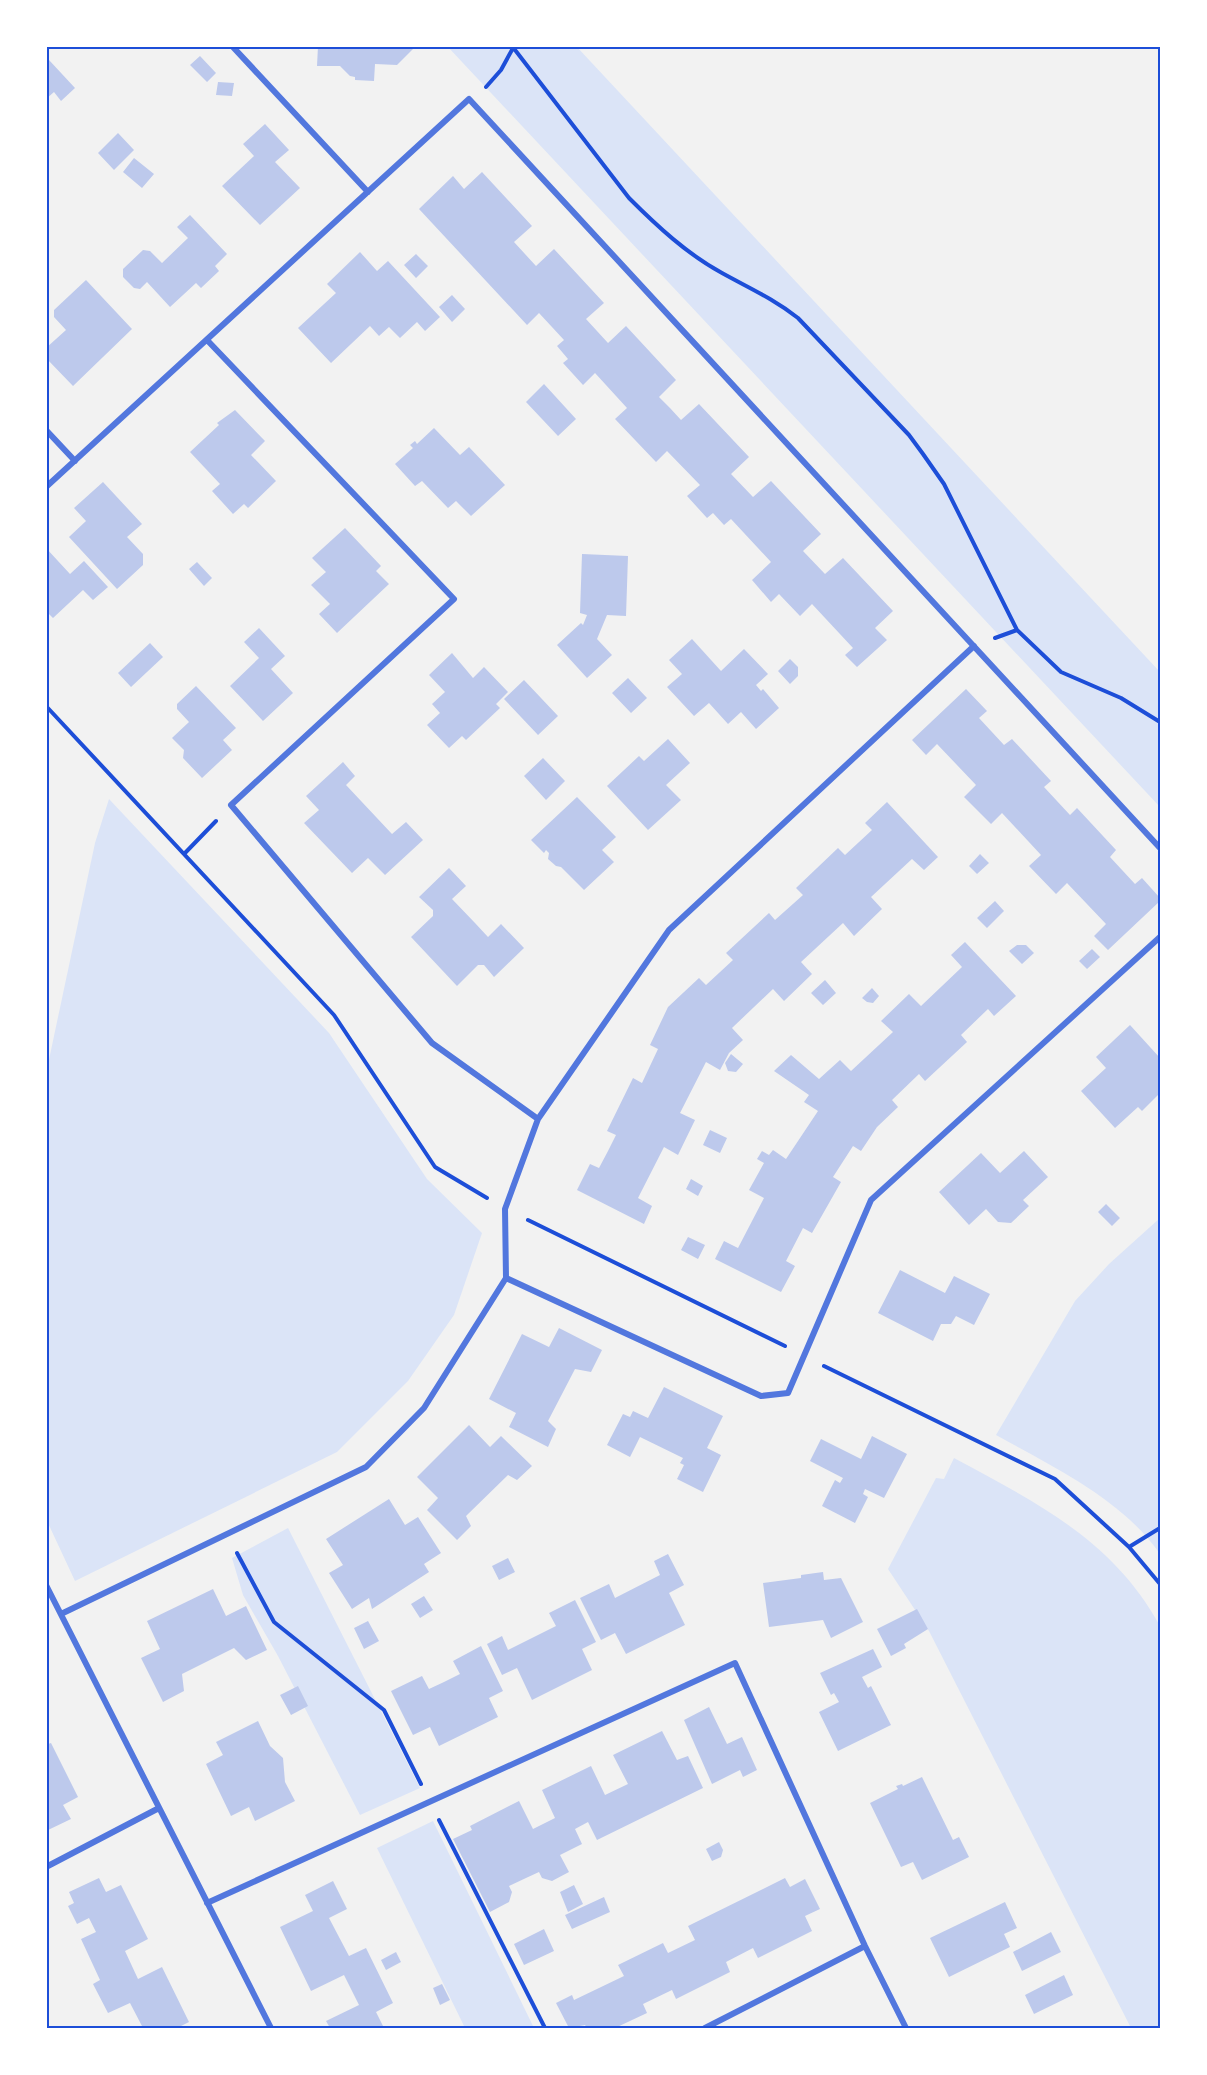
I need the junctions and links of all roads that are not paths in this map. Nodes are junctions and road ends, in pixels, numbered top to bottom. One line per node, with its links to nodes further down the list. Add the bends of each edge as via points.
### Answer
1 (232, 46): 2 (street)
2 (368, 192): 3 (street); 7 (street, via 469,99)
3 (207, 340): 5 (street); 10 (street, via 454,600 231,806 432,1043)
4 (46, 430): 5 (street)
5 (75, 461): 6 (street)
6 (46, 487)
7 (974, 646): 8 (street); 10 (street, via 669,930)
8 (1161, 848)
9 (1161, 937): 11 (street, via 871,1200 788,1393 761,1396)
10 (538, 1119): 11 (street, via 505,1209)
11 (506, 1278): 13 (street, via 423,1408 366,1467)
12 (46, 1585): 13 (street)
13 (61, 1614): 14 (street)
14 (159, 1808): 15 (street); 16 (street)
15 (46, 1867)
16 (207, 1903): 17 (street, via 735,1663); 18 (street)
17 (865, 1946): 19 (street); 20 (street)
18 (271, 2028)
19 (705, 2028)
20 (906, 2028)

